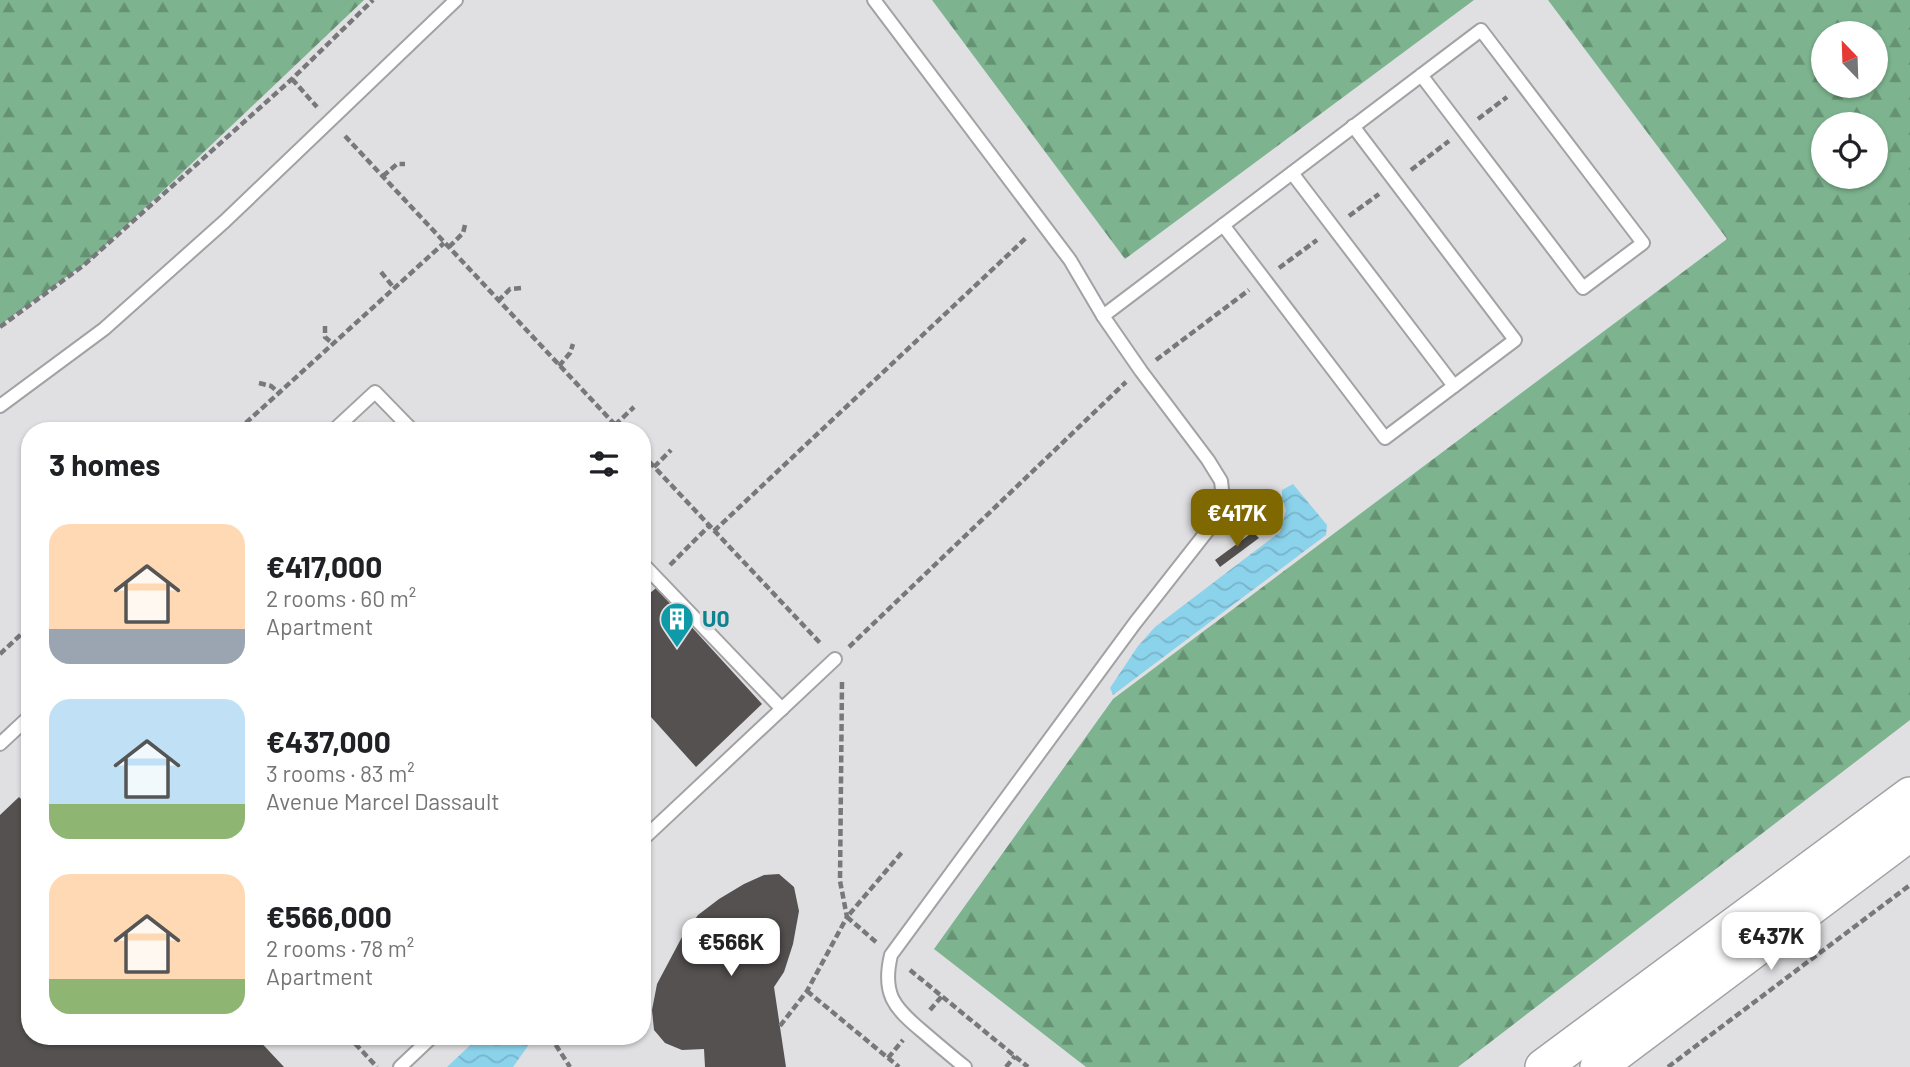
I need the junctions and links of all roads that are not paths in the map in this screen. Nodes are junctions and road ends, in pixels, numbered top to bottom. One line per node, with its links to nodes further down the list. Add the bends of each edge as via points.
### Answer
1 (456, 0): 9 (lane, via 225,221 104,329)
2 (874, 0): 7 (lane, via 1070,260)
3 (1421, 75): 3 (lane, via 1583,288 1643,243 1481,30); 4 (lane)
4 (1353, 126): 5 (lane); 8 (lane, via 1515,340)
5 (1292, 173): 6 (lane); 8 (lane)
6 (1223, 225): 7 (lane); 8 (lane, via 1385,438)
7 (1102, 316): 22 (lane, via 1208,460 1221,481 1223,498 1219,516 891,955 887,983 892,1001 901,1014)
8 (1454, 386)
9 (0, 406)
10 (343, 422): 11 (lane, via 375,392)
11 (404, 422)
12 (651, 573): 14 (lane)
13 (835, 659): 14 (lane)
14 (782, 709): 18 (lane)
15 (21, 724): 16 (lane)
16 (0, 744)
17 (1910, 795): 23 (main road)
18 (651, 832)
19 (1910, 833): 24 (main road)
20 (423, 1045): 21 (lane)
21 (400, 1067)
22 (965, 1067)
23 (1543, 1067)
24 (1598, 1067)

